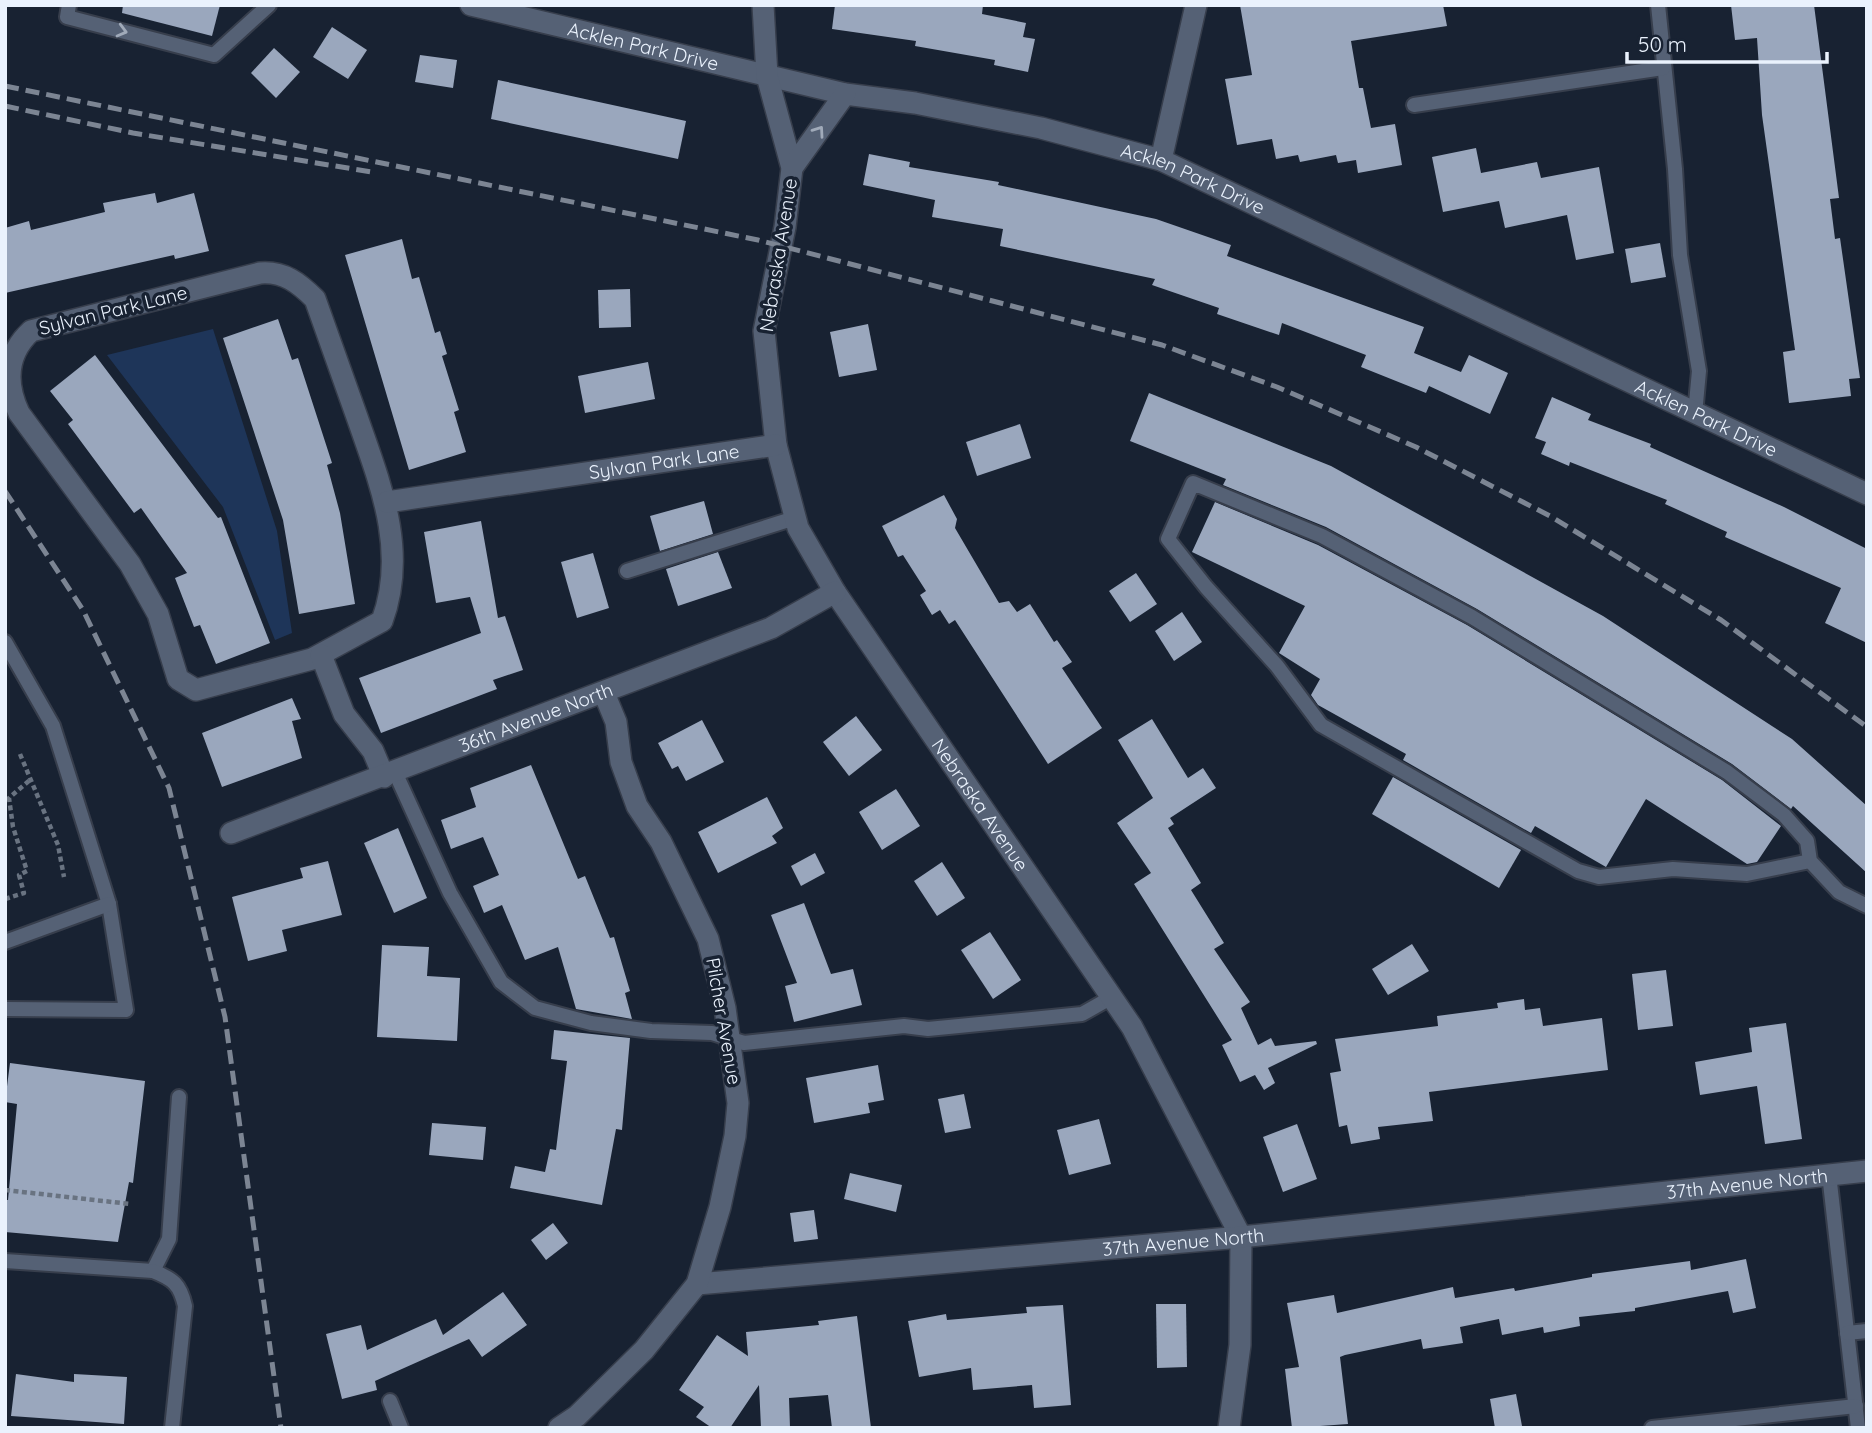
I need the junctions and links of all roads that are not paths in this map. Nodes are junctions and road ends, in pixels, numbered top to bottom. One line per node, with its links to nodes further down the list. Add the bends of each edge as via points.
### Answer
1 (69, 5): 2 (lane, one-way to 2, via 67,17 214,55)
2 (269, 5)
3 (471, 5): 8 (street, Acklen Park Drive)
4 (763, 5): 8 (street)
5 (1196, 5): 11 (street)
6 (1658, 5): 7 (lane)
7 (1663, 68): 10 (lane); 13 (lane, via 1679,255 1699,371)
8 (767, 76): 9 (street, Acklen Park Drive); 12 (street)
9 (845, 94): 11 (street, Acklen Park Drive, via 1041,128); 12 (street, one-way to 9)
10 (1413, 105)
11 (1161, 160): 13 (street, Acklen Park Drive)
12 (792, 168): 14 (street, Nebraska Avenue, via 764,331)
13 (1695, 414): 15 (street, Acklen Park Drive)
14 (776, 445): 16 (street, Sylvan Park Lane); 17 (street, Nebraska Avenue)
15 (1867, 495)
16 (387, 502): 21 (street, Sylvan Park Lane, via 391,596 382,621); 21 (street, Sylvan Park Lane, via 315,299 283,275 260,273 31,331 13,355 9,385 19,414 130,564 158,614 178,679 196,690)
17 (795, 518): 18 (lane); 19 (street, Nebraska Avenue)
18 (627, 571)
19 (835, 592): 22 (street, 36th Avenue North, via 771,628); 29 (street, Nebraska Avenue)
20 (5, 642): 26 (lane, via 53,726)
21 (321, 655): 23 (street, via 344,714)
22 (604, 693): 23 (street, 36th Avenue North); 31 (street, Pilcher Avenue, via 637,806 661,842 708,939)
23 (390, 775): 24 (street, 36th Avenue North); 31 (lane, via 501,982 535,1007 591,1023)
24 (232, 833)
25 (1810, 861): 25 (lane, via 1807,841 1784,815 1704,758 1472,617 1322,536 1193,483 1168,539 1277,666 1321,725 1578,871 1599,877 1673,869 1747,874); 27 (lane, via 1839,892)
26 (109, 904): 28 (lane); 30 (lane, via 126,1010)
27 (1867, 906)
28 (5, 942)
29 (1112, 997): 31 (lane, via 1069,1016 928,1029 904,1026 744,1044); 35 (street, Nebraska Avenue)
30 (5, 1009)
31 (730, 1038): 38 (street, Pilcher Avenue, via 738,1103 735,1136)
32 (179, 1097): 37 (lane, via 169,1239)
33 (1867, 1171): 34 (street, 37th Avenue North)
34 (1829, 1174): 35 (street, 37th Avenue North); 40 (lane)
35 (1241, 1237): 38 (street, 37th Avenue North); 46 (street, Nebraska Avenue, via 1240,1345)
36 (5, 1261): 37 (lane)
37 (153, 1271): 43 (lane, via 174,1279 185,1306)
38 (697, 1284): 45 (street, via 644,1350)
39 (1867, 1331): 40 (lane)
40 (1847, 1333): 42 (lane)
41 (390, 1401): 44 (lane)
42 (1856, 1406): 47 (lane); 48 (lane)
43 (172, 1428)
44 (401, 1428)
45 (559, 1428)
46 (1229, 1428)
47 (1651, 1428)
48 (1857, 1428)

